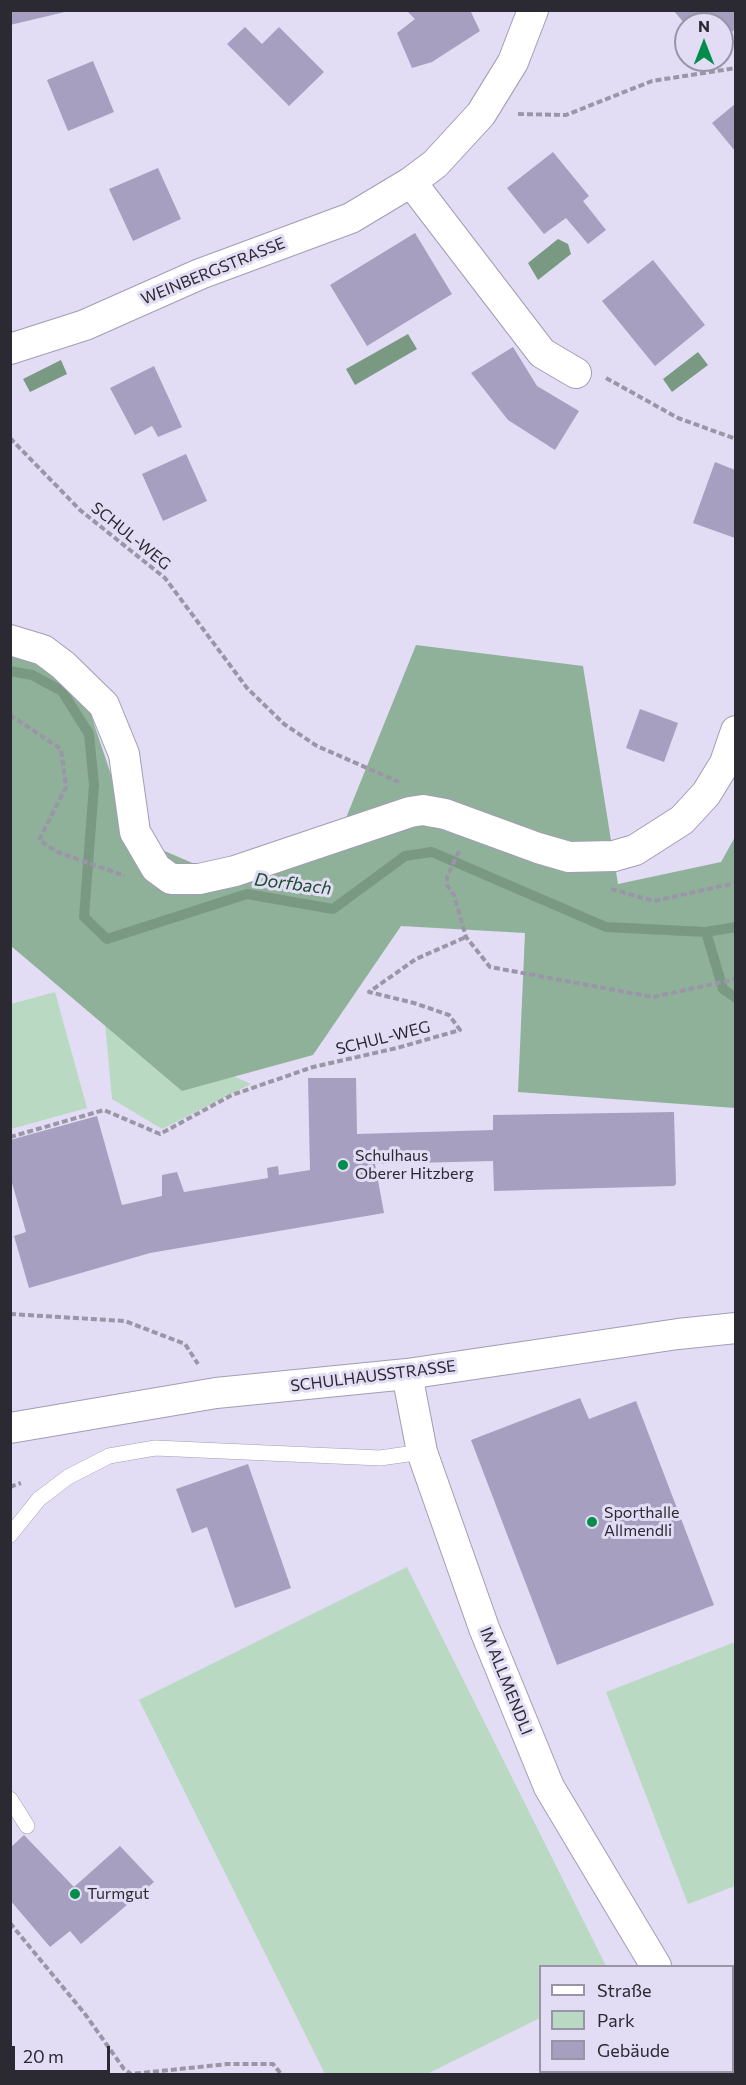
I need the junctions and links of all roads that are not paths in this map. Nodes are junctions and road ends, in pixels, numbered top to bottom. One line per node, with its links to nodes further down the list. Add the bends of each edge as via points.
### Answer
1 (533, 10): 2 (street, WEINBERGSTRASSE, via 513,62 481,114 435,164)
2 (411, 182): 3 (street, WEINBERGSTRASSE, via 351,218 200,274 85,324); 4 (street, via 542,353)
3 (10, 349)
4 (576, 373)
5 (10, 640): 6 (street, via 43,650 104,705 124,754 135,832 156,868 171,879 199,879 235,871 423,810 569,857 615,856 635,850 682,820 706,794 725,763)
6 (735, 731)
7 (735, 1328): 8 (street, SCHULHAUSSTRASSE)
8 (407, 1374): 9 (street, SCHULHAUSSTRASSE, via 216,1393); 10 (street, IM ALLMENDLI)
9 (10, 1428)
10 (422, 1452): 11 (lane, via 380,1458 155,1448 109,1456 68,1477 39,1499); 14 (street, IM ALLMENDLI, via 484,1628 549,1787)
11 (10, 1535)
12 (10, 1798): 13 (lane)
13 (27, 1826)
14 (655, 1965)

